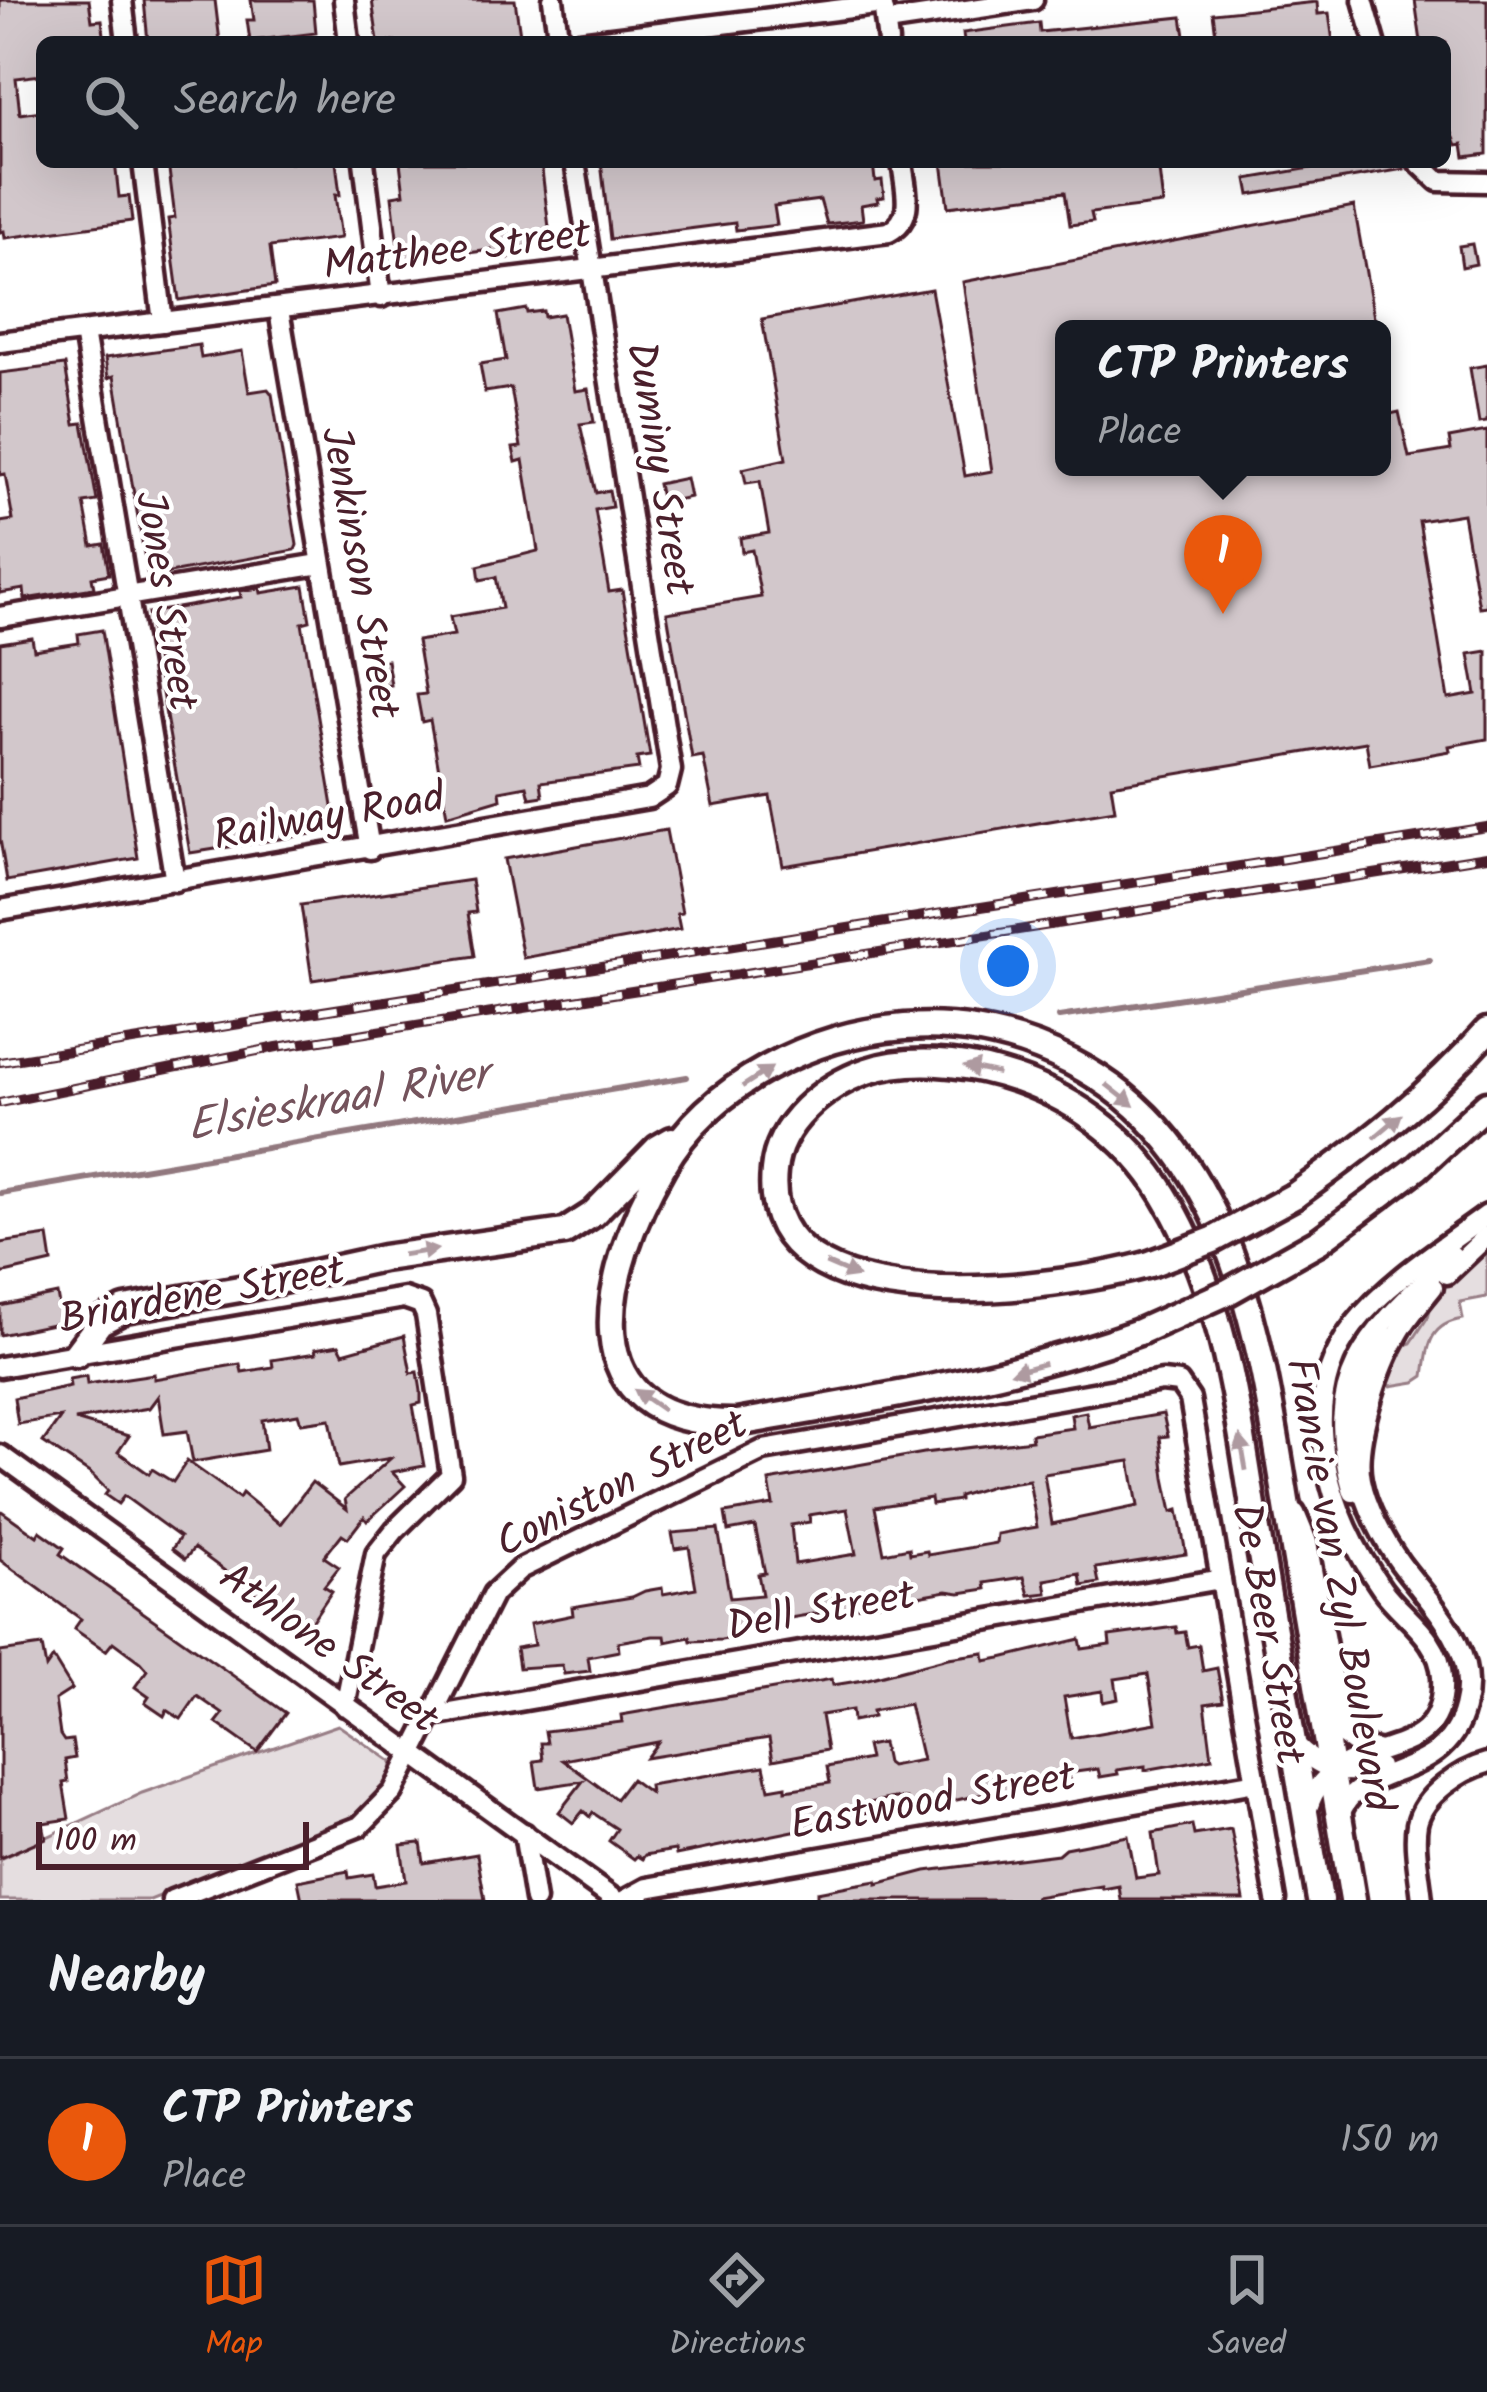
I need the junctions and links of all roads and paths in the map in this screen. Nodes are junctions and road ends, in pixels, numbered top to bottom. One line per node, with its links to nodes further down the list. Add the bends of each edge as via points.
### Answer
1 (122, 0): 7 (street)
2 (344, 0): 8 (street)
3 (553, 0): 9 (street)
4 (1033, 0): 6 (street)
5 (1363, 0): 11 (street)
6 (885, 17): 10 (street)
7 (126, 36)
8 (348, 36)
9 (558, 36)
10 (653, 36)
11 (1373, 36)
12 (143, 168): 21 (street)
13 (365, 168): 19 (street)
14 (576, 168): 18 (street, Duminy Street)
15 (903, 168): 18 (street, Matthee Street, via 908,207 902,225 889,232)
16 (1424, 168): 17 (street, via 1438,181)
17 (1487, 182)
18 (590, 271): 19 (street, Matthee Street); 27 (street, Duminy Street, via 671,770)
19 (381, 297): 20 (street, Matthee Street)
20 (279, 310): 21 (street, Matthee Street); 24 (street, Jenkinson Street)
21 (163, 322): 22 (street, Matthee Street)
22 (84, 332): 23 (street, Matthee Street); 25 (street, Jones Street)
23 (0, 342)
24 (320, 564): 25 (street); 28 (street, Jenkinson Street)
25 (128, 595): 26 (street); 29 (street, Jones Street)
26 (0, 616)
27 (667, 786): 28 (street, Railway Road, via 649,798)
28 (370, 849): 29 (street, Railway Road)
29 (175, 881): 30 (street, Railway Road)
30 (0, 910)
31 (1487, 1031): 45 (main road, Francie van Zyl Boulevard, one-way to 31, bridge, via 1217,1318 1179,1222 1129,1150 1066,1099 1028,1082 928,1063 875,1068 842,1082 801,1114 775,1161 777,1206 796,1241 855,1277 887,1286 1024,1288 1099,1278 1150,1264 1213,1240 1294,1196 1385,1131)
32 (1487, 1103): 33 (main road, Francie van Zyl Boulevard, one-way to 33, bridge, via 1418,1168 1319,1241 1139,1332 972,1382 737,1423 680,1419 651,1405 618,1368 610,1326 630,1231 670,1153)
33 (694, 1127): 36 (main road, one-way to 33, via 100,1322 124,1309 427,1250 565,1232 658,1148); 40 (main road, Francie van Zyl Boulevard, one-way to 40, via 759,1073 816,1045 873,1030 974,1029 1091,1072 1164,1134 1211,1202 1250,1313)
34 (1487, 1218): 46 (street, via 1399,1281 1350,1330 1327,1381 1326,1467 1345,1522 1383,1590 1426,1635 1442,1675 1424,1731)
35 (1487, 1236): 42 (street, via 1395,1324 1367,1368 1352,1435 1360,1479 1396,1558 1451,1629)
36 (76, 1354): 37 (street, Briardene Street); 43 (street, Briardene Street, via 416,1300 426,1315 452,1469 376,1554)
37 (0, 1367)
38 (1179, 1384): 41 (street, De Beer Street, via 1190,1400); 44 (street, Coniston Street, via 750,1456 513,1573 489,1602)
39 (0, 1455): 43 (street, Athlone Street)
40 (1282, 1480): 46 (street, via 1306,1542 1342,1734); 49 (main road, Francie van Zyl Boulevard)
41 (1221, 1579): 44 (street, Dell Street); 50 (street, De Beer Street)
42 (1466, 1666): 49 (street, via 1450,1714 1421,1750 1362,1772); 51 (street, via 1464,1709 1442,1746 1425,1762 1358,1788)
43 (345, 1706): 47 (street, Athlone Street)
44 (433, 1716): 47 (street, Coniston Street)
45 (1293, 1742): 49 (street); 52 (main road, Francie van Zyl Boulevard)
46 (1385, 1752): 49 (street)
47 (413, 1754): 53 (street, Athlone Street); 55 (street, Coniston Street, via 386,1802 360,1826)
48 (1487, 1763): 61 (street, via 1447,1783 1420,1815)
49 (1332, 1771): 51 (main road, Francie van Zyl Boulevard); 52 (street, via 1307,1808)
50 (1256, 1782): 57 (street, Eastwood Street, via 647,1888); 58 (street, De Beer Street)
51 (1339, 1818): 60 (main road, Francie van Zyl Boulevard)
52 (1307, 1823): 59 (main road, Francie van Zyl Boulevard)
53 (524, 1833): 54 (street, Athlone Street); 56 (street)
54 (602, 1896)
55 (172, 1900)
56 (536, 1900)
57 (625, 1900)
58 (1276, 1900)
59 (1321, 1900)
60 (1353, 1900)
61 (1422, 1900)

